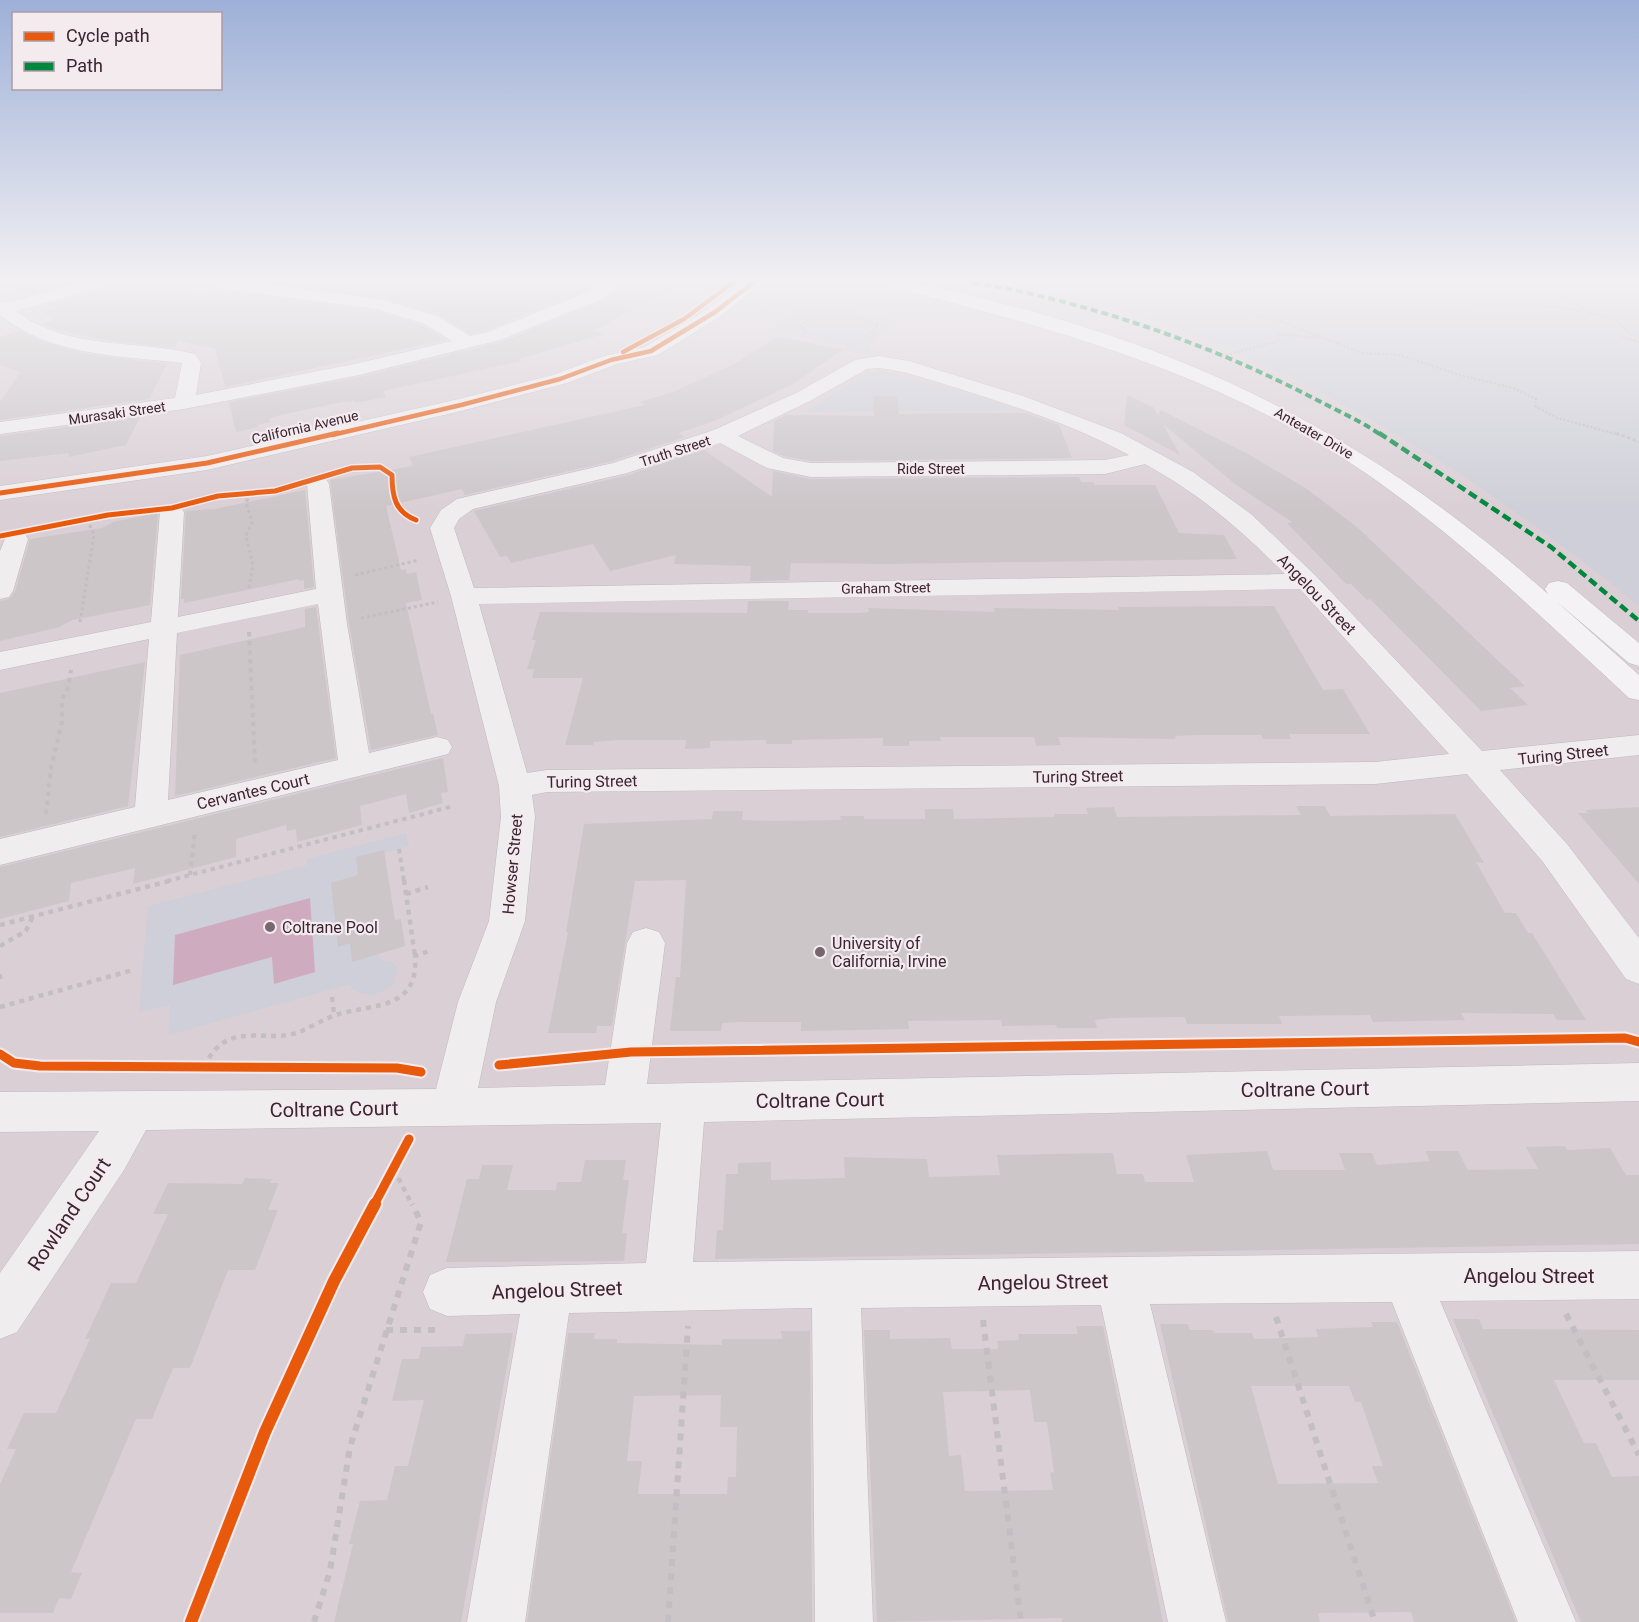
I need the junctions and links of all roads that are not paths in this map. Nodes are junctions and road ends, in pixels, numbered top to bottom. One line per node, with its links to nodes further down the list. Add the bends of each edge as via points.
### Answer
1 (185, 358): 9 (street, via 192,363)
2 (404, 358): 9 (street, Murasaki Street)
3 (615, 358): 7 (street, California Avenue)
4 (621, 358): 7 (street, California Avenue)
5 (1157, 358): 25 (main road, Anteater Drive, via 1302,424 1379,472 1462,532)
6 (1184, 358): 23 (main road, Anteater Drive, via 1247,383 1323,421 1447,499)
7 (611, 360): 14 (street, California Avenue, via 516,392 270,450 119,478)
8 (891, 363): 11 (street, Truth Street, via 862,364 794,402); 12 (street, Angelou Street, via 1016,400 1113,438)
9 (184, 403): 10 (street, Murasaki Street)
10 (0, 428)
11 (722, 435): 12 (street, Ride Street, via 778,466 811,470 1105,467); 16 (street, Truth Street, via 619,468 465,504)
12 (1146, 456): 18 (street, Angelou Street, via 1185,477 1243,519)
13 (318, 484): 19 (street)
14 (0, 493)
15 (172, 512): 22 (street)
16 (449, 515): 21 (street, Howser Street, via 442,528)
17 (16, 539): 20 (street)
18 (1307, 581): 21 (street, Graham Street); 28 (street, Angelou Street)
19 (329, 587): 22 (street, via 249,611); 29 (street)
20 (0, 591)
21 (464, 596): 30 (street, Howser Street)
22 (163, 628): 24 (street); 31 (street)
23 (1639, 657)
24 (0, 661)
25 (1639, 691)
26 (1639, 745): 28 (street, Turing Street)
27 (437, 747): 29 (street, Cervantes Court)
28 (1476, 764): 30 (street, Turing Street, via 1375,773 547,781); 34 (street, Angelou Street, via 1555,854)
29 (355, 766): 31 (street, Cervantes Court)
30 (515, 786): 38 (street, Howser Street, via 518,817 507,921 477,1002)
31 (152, 815): 32 (street, Cervantes Court)
32 (0, 852)
33 (646, 943): 37 (street)
34 (1639, 968)
35 (1639, 1082): 36 (street, Coltrane Court)
36 (684, 1103): 37 (street, Coltrane Court); 44 (street)
37 (623, 1104): 38 (street, Coltrane Court)
38 (452, 1108): 39 (street, Coltrane Court)
39 (134, 1111): 40 (street, Coltrane Court); 48 (street, Rowland Court, via 109,1155)
40 (0, 1112)
41 (1639, 1275): 42 (street, Angelou Street)
42 (1406, 1276): 43 (street, Angelou Street); 52 (street)
43 (1120, 1281): 45 (street, Angelou Street); 51 (street)
44 (679, 1286): 45 (street, Angelou Street); 46 (street, Angelou Street)
45 (836, 1286): 50 (street)
46 (548, 1290): 47 (street, Angelou Street); 49 (street)
47 (447, 1293)
48 (0, 1315)
49 (496, 1622)
50 (844, 1622)
51 (1197, 1622)
52 (1547, 1622)

